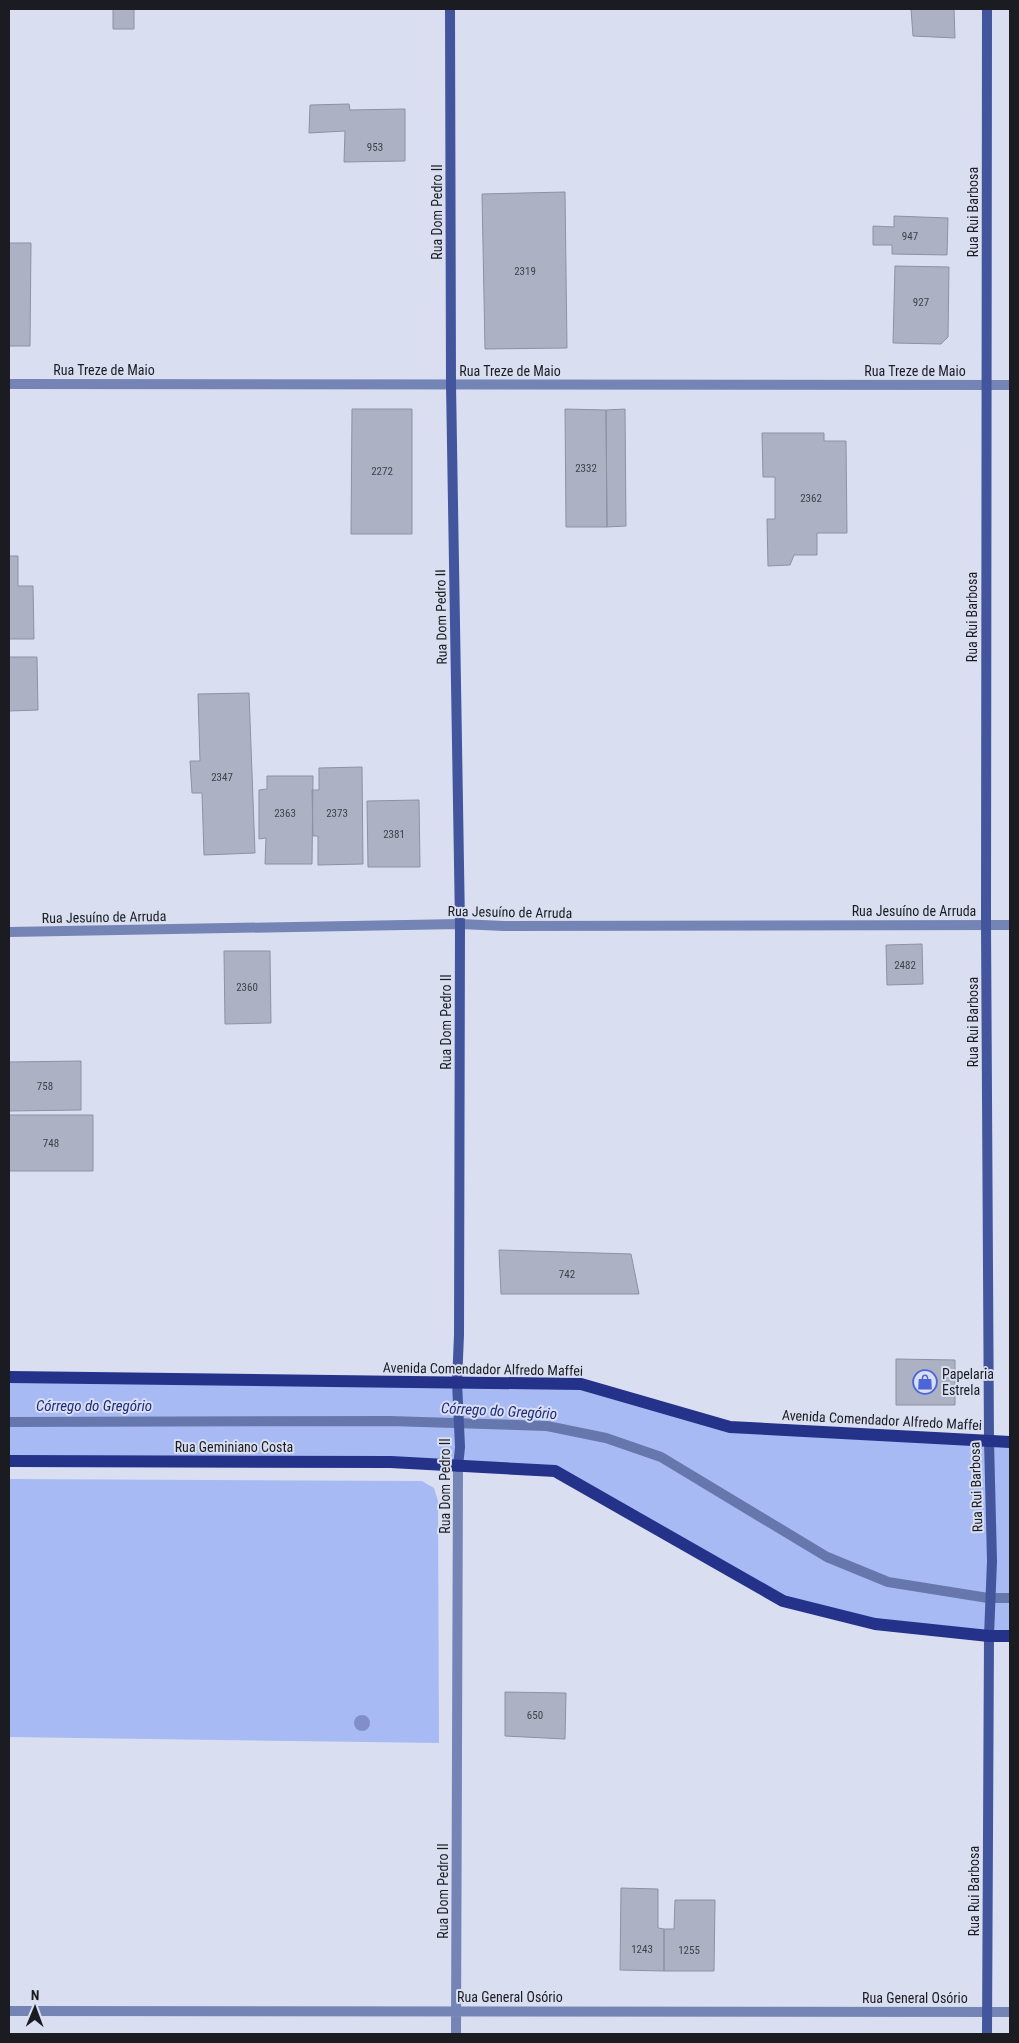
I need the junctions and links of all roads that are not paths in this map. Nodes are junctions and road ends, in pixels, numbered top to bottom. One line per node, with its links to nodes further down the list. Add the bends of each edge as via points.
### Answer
1 (450, 9): 4 (main road, Rua Dom Pedro II)
2 (987, 9): 5 (main road, Rua Rui Barbosa)
3 (9, 384): 4 (street, Rua Treze de Maio)
4 (451, 384): 5 (street, Rua Treze de Maio); 7 (main road, Rua Dom Pedro II)
5 (986, 385): 6 (street, Rua Treze de Maio); 8 (main road, Rua Rui Barbosa)
6 (1010, 385)
7 (460, 924): 8 (street, Rua Jesuíno de Arruda); 10 (street, Rua Jesuíno de Arruda); 12 (main road, Rua Dom Pedro II)
8 (986, 925): 9 (street, Rua Jesuíno de Arruda); 13 (main road, Rua Rui Barbosa)
9 (1010, 925)
10 (9, 932)
11 (9, 1376): 12 (main road, Avenida Comendador Alfredo Maffei)
12 (457, 1382): 13 (main road, Avenida Comendador Alfredo Maffei, via 581,1384 730,1427); 16 (main road, Rua Dom Pedro II)
13 (988, 1441): 14 (main road, Avenida Comendador Alfredo Maffei); 17 (main road, Rua Rui Barbosa, via 992,1561)
14 (1010, 1442)
15 (9, 1461): 16 (main road, Rua Geminiano Costa, via 391,1462)
16 (458, 1467): 17 (main road, via 555,1471 783,1601 875,1624); 19 (street, Rua Dom Pedro II)
17 (990, 1630): 18 (main road); 21 (main road, Rua Rui Barbosa)
18 (1010, 1636)
19 (456, 2010): 20 (street, Rua General Osório); 21 (street, Rua General Osório); 23 (street, Rua Dom Pedro II)
20 (9, 2011)
21 (987, 2012): 22 (street, Rua General Osório); 24 (main road, Rua Rui Barbosa)
22 (1010, 2012)
23 (456, 2034)
24 (987, 2034)

